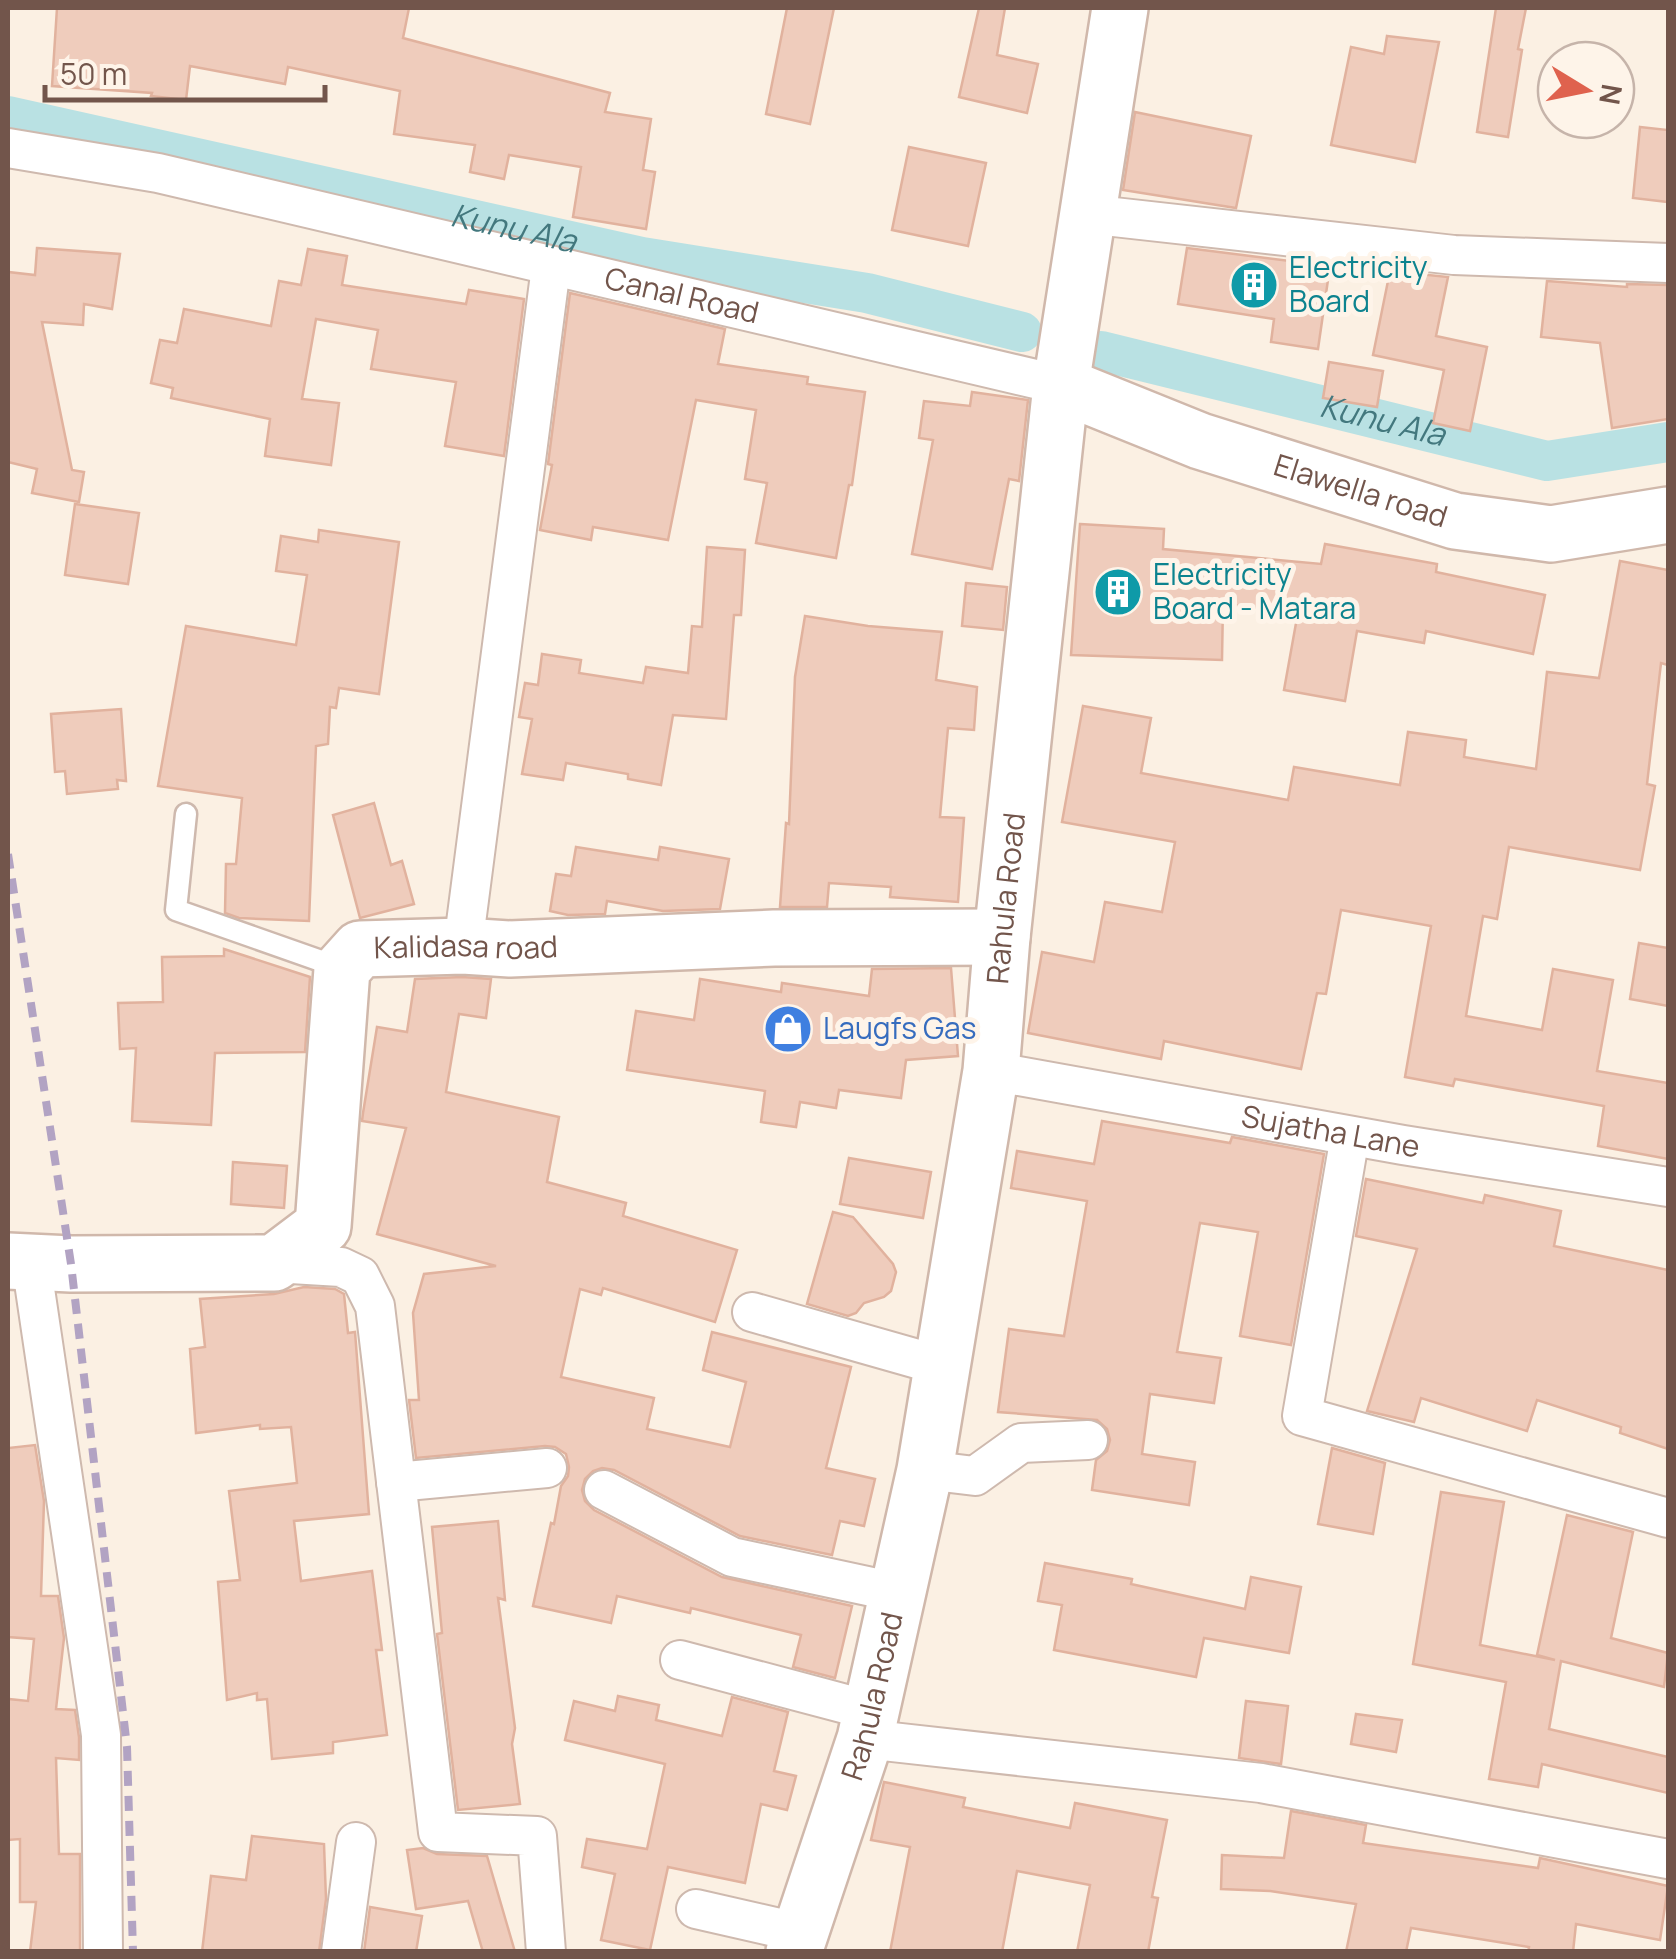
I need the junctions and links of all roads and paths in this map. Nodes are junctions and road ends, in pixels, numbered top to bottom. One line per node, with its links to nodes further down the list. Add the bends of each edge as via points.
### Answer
1 (1120, 8): 3 (main road, Rahula Road)
2 (8, 148): 5 (street, Canal Road, via 158,173)
3 (1087, 214): 4 (street, via 1454,255); 6 (main road, Rahula Road)
4 (1668, 263)
5 (552, 267): 6 (street, Canal Road); 10 (street)
6 (1061, 385): 7 (main road, Elawella road, via 1200,441 1455,521 1551,534); 9 (main road, Rahula Road)
7 (1668, 515)
8 (186, 814): 11 (lane, via 176,910)
9 (1002, 937): 10 (main road, Kalidasa road); 12 (main road, Rahula Road)
10 (463, 946): 11 (main road, Kalidasa road, via 360,949)
11 (342, 968): 16 (main road, Kalidasa road, via 323,1226)
12 (991, 1071): 13 (street, Sujatha Lane); 18 (main road, Rahula Road)
13 (1350, 1136): 14 (street, Sujatha Lane); 24 (street, via 1302,1416)
14 (1668, 1186)
15 (19, 1261): 16 (main road); 32 (street, via 100,1734)
16 (274, 1263): 22 (street, via 341,1267 360,1276 375,1306)
17 (752, 1312): 18 (street)
18 (942, 1366): 21 (main road, Rahula Road)
19 (1088, 1440): 21 (street, via 1020,1443 974,1476)
20 (547, 1468): 22 (street)
21 (925, 1470): 25 (main road, Rahula Road)
22 (396, 1482): 34 (street, via 438,1832 537,1836)
23 (604, 1490): 25 (street, via 732,1557)
24 (1668, 1518)
25 (900, 1592): 27 (main road, Rahula Road)
26 (680, 1660): 27 (street)
27 (869, 1725): 29 (street, via 1262,1783); 31 (main road, Rahula Road)
28 (356, 1842): 33 (street)
29 (1668, 1860)
30 (696, 1909): 31 (street)
31 (798, 1942)
32 (103, 1952)
33 (340, 1952)
34 (546, 1952)

